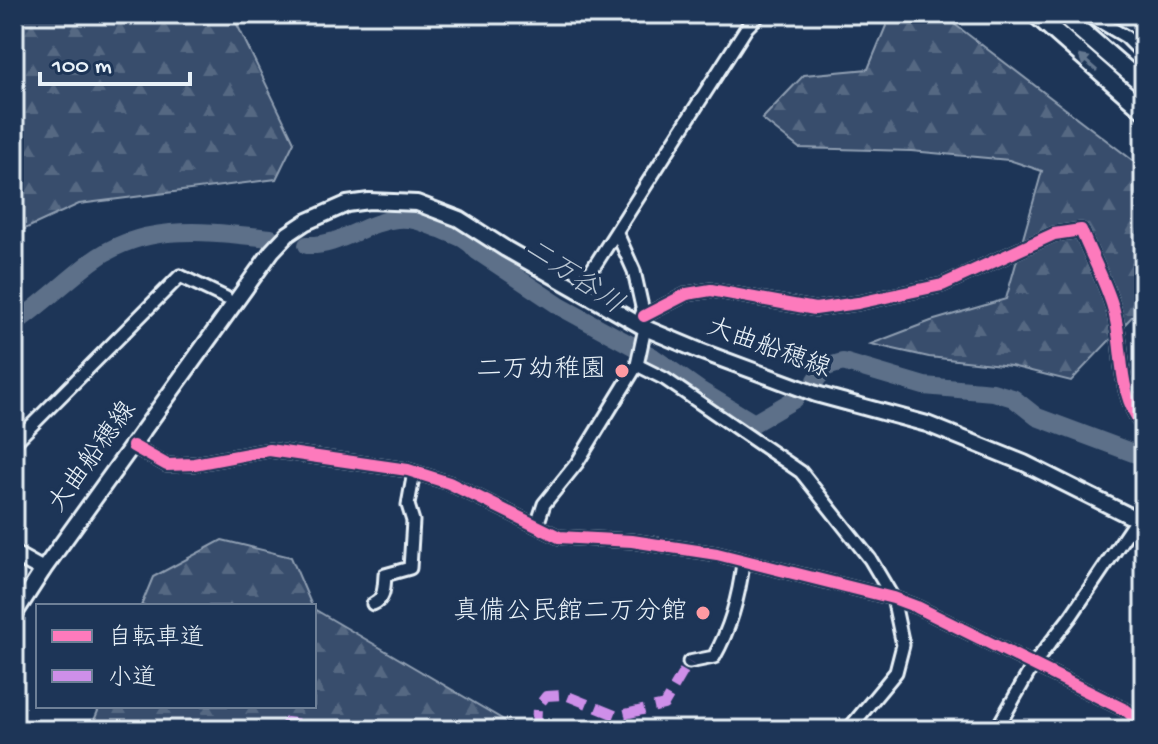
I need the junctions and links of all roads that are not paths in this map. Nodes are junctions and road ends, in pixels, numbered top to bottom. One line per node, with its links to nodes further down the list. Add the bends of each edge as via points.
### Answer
1 (760, 14): 8 (street)
2 (1035, 14): 7 (highway, one-way to 2)
3 (1062, 14): 6 (highway)
4 (1087, 14): 5 (street, via 1126,37)
5 (1144, 55)
6 (1144, 85)
7 (1144, 110)
8 (617, 233): 9 (street); 11 (street, via 634,271)
9 (579, 290): 11 (main road, 大曲船穂線); 15 (main road, 大曲船穂線, via 438,210 392,200 347,204 306,222 272,251)
10 (226, 298): 14 (street, via 180,276)
11 (644, 322): 12 (street); 13 (street, via 687,294 711,290 815,309 858,303 942,285 1054,234 1081,230 1111,302 1123,388); 17 (main road, 大曲船穂線, via 700,351 816,394 927,424)
12 (637, 365): 18 (street, via 577,463 544,504); 22 (street, via 801,472 870,559)
13 (1144, 428)
14 (14, 443)
15 (133, 446): 16 (street, via 167,465 269,450); 21 (main road, 大曲船穂線)
16 (414, 472): 18 (street); 23 (street, via 408,505 413,521 410,568 385,575 383,593)
17 (1141, 517): 26 (street)
18 (537, 525): 20 (street, via 559,537 632,541)
19 (14, 554): 21 (main road)
20 (743, 563): 22 (street); 25 (street, via 726,636 714,657)
21 (43, 570): 24 (main road, 大曲船穂線)
22 (893, 598): 26 (street); 28 (street, via 903,645 896,672)
23 (373, 604)
24 (14, 615)
25 (689, 662)
26 (1033, 665): 27 (street, via 1127,711); 29 (street)
27 (1144, 726)
28 (848, 730)
29 (996, 730)

